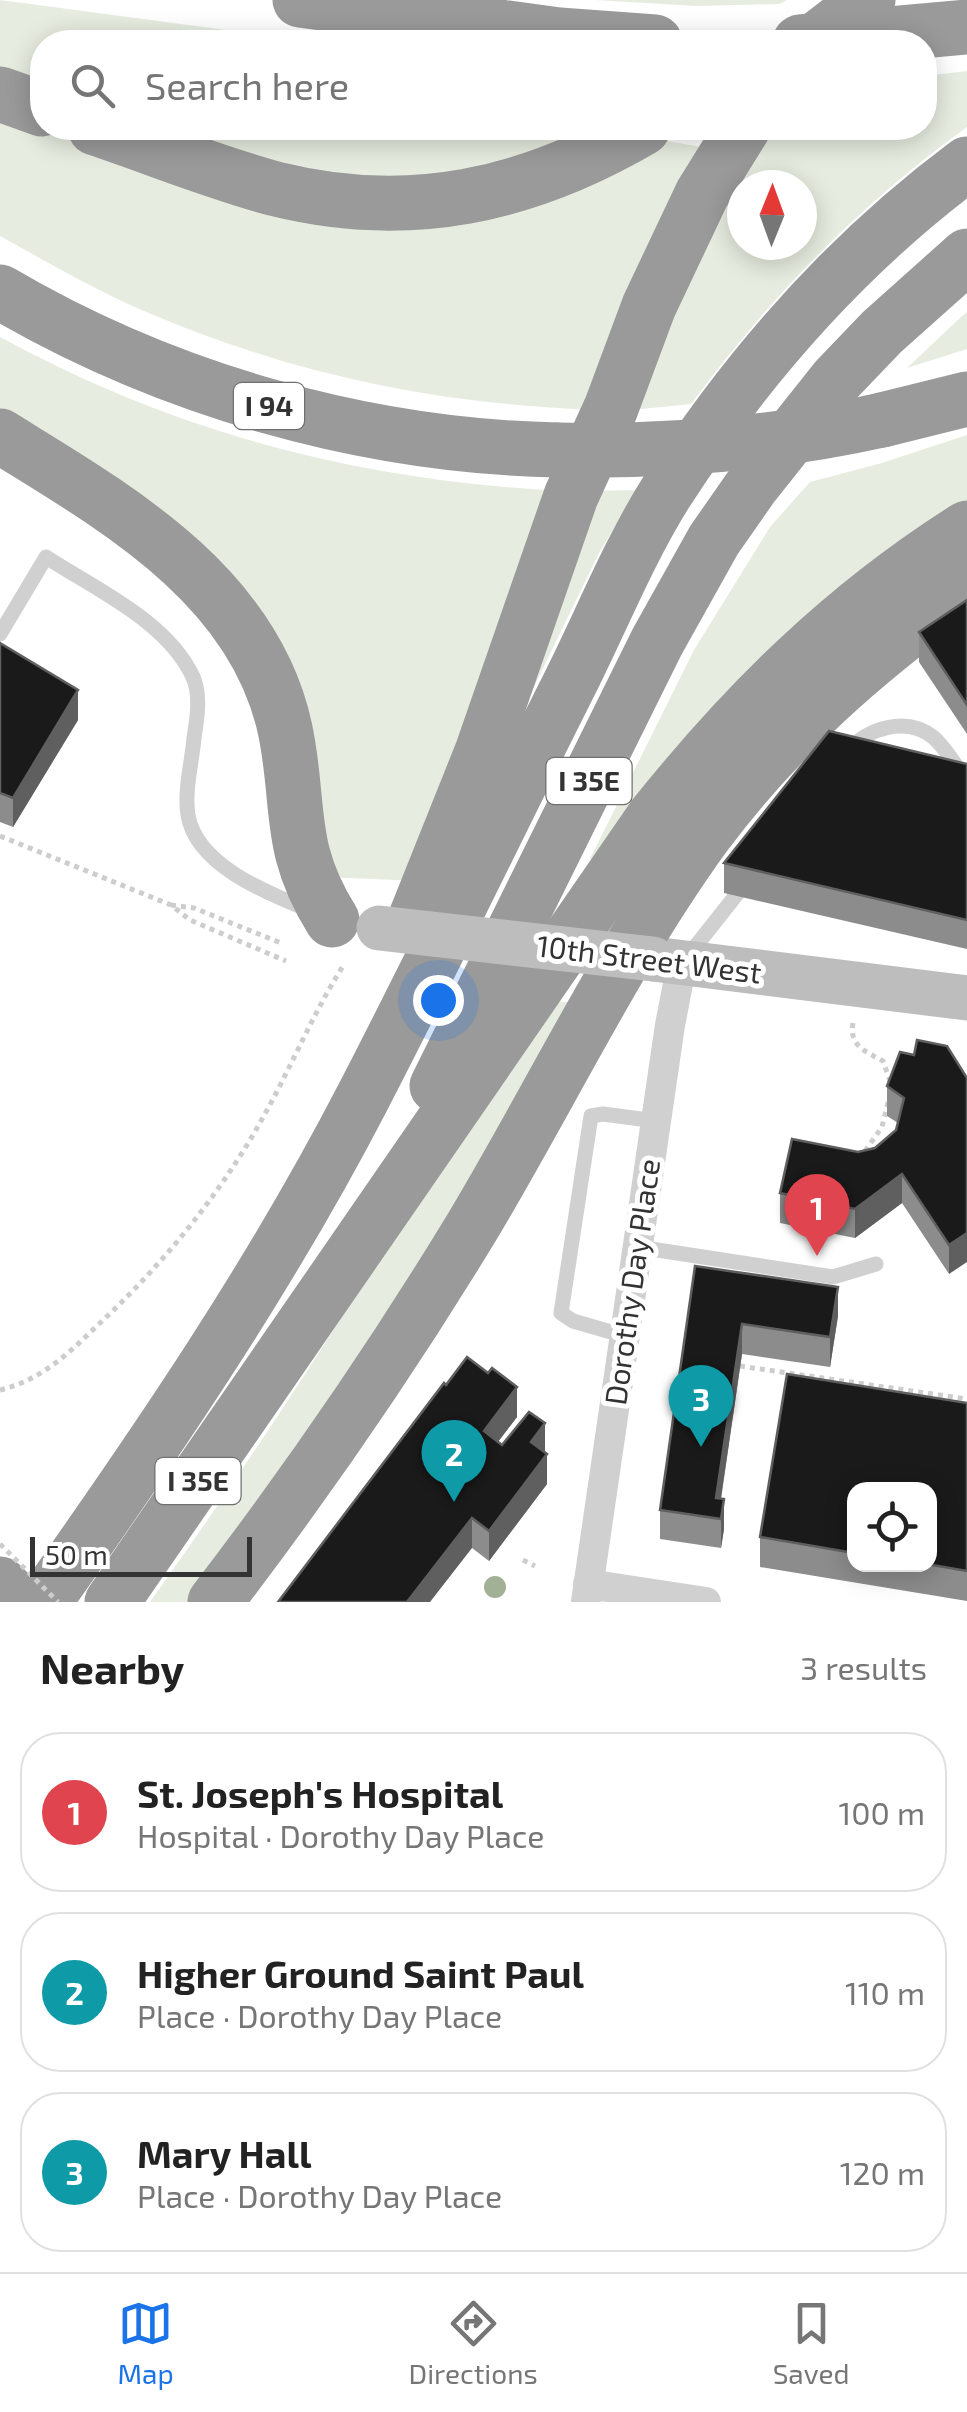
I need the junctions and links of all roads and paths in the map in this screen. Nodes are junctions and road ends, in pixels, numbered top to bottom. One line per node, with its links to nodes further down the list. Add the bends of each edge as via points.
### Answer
1 (300, 0): 5 (highway)
2 (839, 0): 6 (highway)
3 (868, 0): 7 (highway, bridge)
4 (967, 27): 8 (highway)
5 (522, 30)
6 (792, 30)
7 (829, 30)
8 (934, 30)
9 (0, 94): 10 (highway)
10 (30, 105)
11 (131, 140): 12 (highway, via 276,188 369,202 437,201 504,190)
12 (619, 140)
13 (731, 145): 37 (highway, via 666,266 571,496 482,752)
14 (967, 164): 37 (highway, I 35E, via 881,235 783,334 664,497)
15 (967, 256): 41 (highway, I 35E, via 836,380 714,540 443,1076)
16 (0, 292): 18 (highway, I 94)
17 (0, 300): 18 (highway)
18 (85, 337): 19 (highway, I 94, bridge, via 216,389 334,422 453,444 558,450 785,439)
19 (967, 398)
20 (0, 436): 29 (highway, via 142,527 198,577 240,629 279,705 304,869)
21 (967, 528): 41 (highway, via 838,621 680,784)
22 (967, 586): 54 (highway, via 824,700 706,834 626,956 402,1340)
23 (0, 634): 29 (lane, via 46,557 167,640 194,679 198,712 187,813 196,840 211,857)
24 (838, 762): 25 (lane, via 873,730 918,729 934,738)
25 (967, 781)
26 (0, 836): 28 (path)
27 (759, 866): 31 (lane)
28 (171, 905): 30 (path, via 204,911); 32 (path, via 190,920)
29 (351, 938): 31 (street, 10th Street West, bridge); 43 (path, via 253,1134 208,1202 64,1358)
30 (281, 943)
31 (667, 961): 33 (street, 10th Street West); 35 (street, Dorothy Day Place)
32 (286, 962)
33 (967, 998)
34 (853, 1023): 36 (path, via 854,1044 884,1061 892,1097 882,1128)
35 (656, 1122): 38 (street, Dorothy Day Place); 40 (lane, via 591,1116 561,1312)
36 (864, 1152)
37 (296, 1221): 51 (highway, I 35E, via 156,1442)
38 (638, 1248): 39 (lane, via 833,1277); 40 (street, Dorothy Day Place)
39 (876, 1264)
40 (625, 1336): 49 (street, Dorothy Day Place)
41 (281, 1357): 53 (highway, I 35E)
42 (740, 1366): 44 (path)
43 (0, 1390)
44 (967, 1399)
45 (0, 1544): 52 (path, bridge)
46 (523, 1560): 47 (path)
47 (535, 1566)
48 (0, 1584): 50 (highway)
49 (587, 1593): 55 (street)
50 (18, 1602)
51 (44, 1602)
52 (58, 1602)
53 (112, 1602)
54 (215, 1602)
55 (706, 1602)

